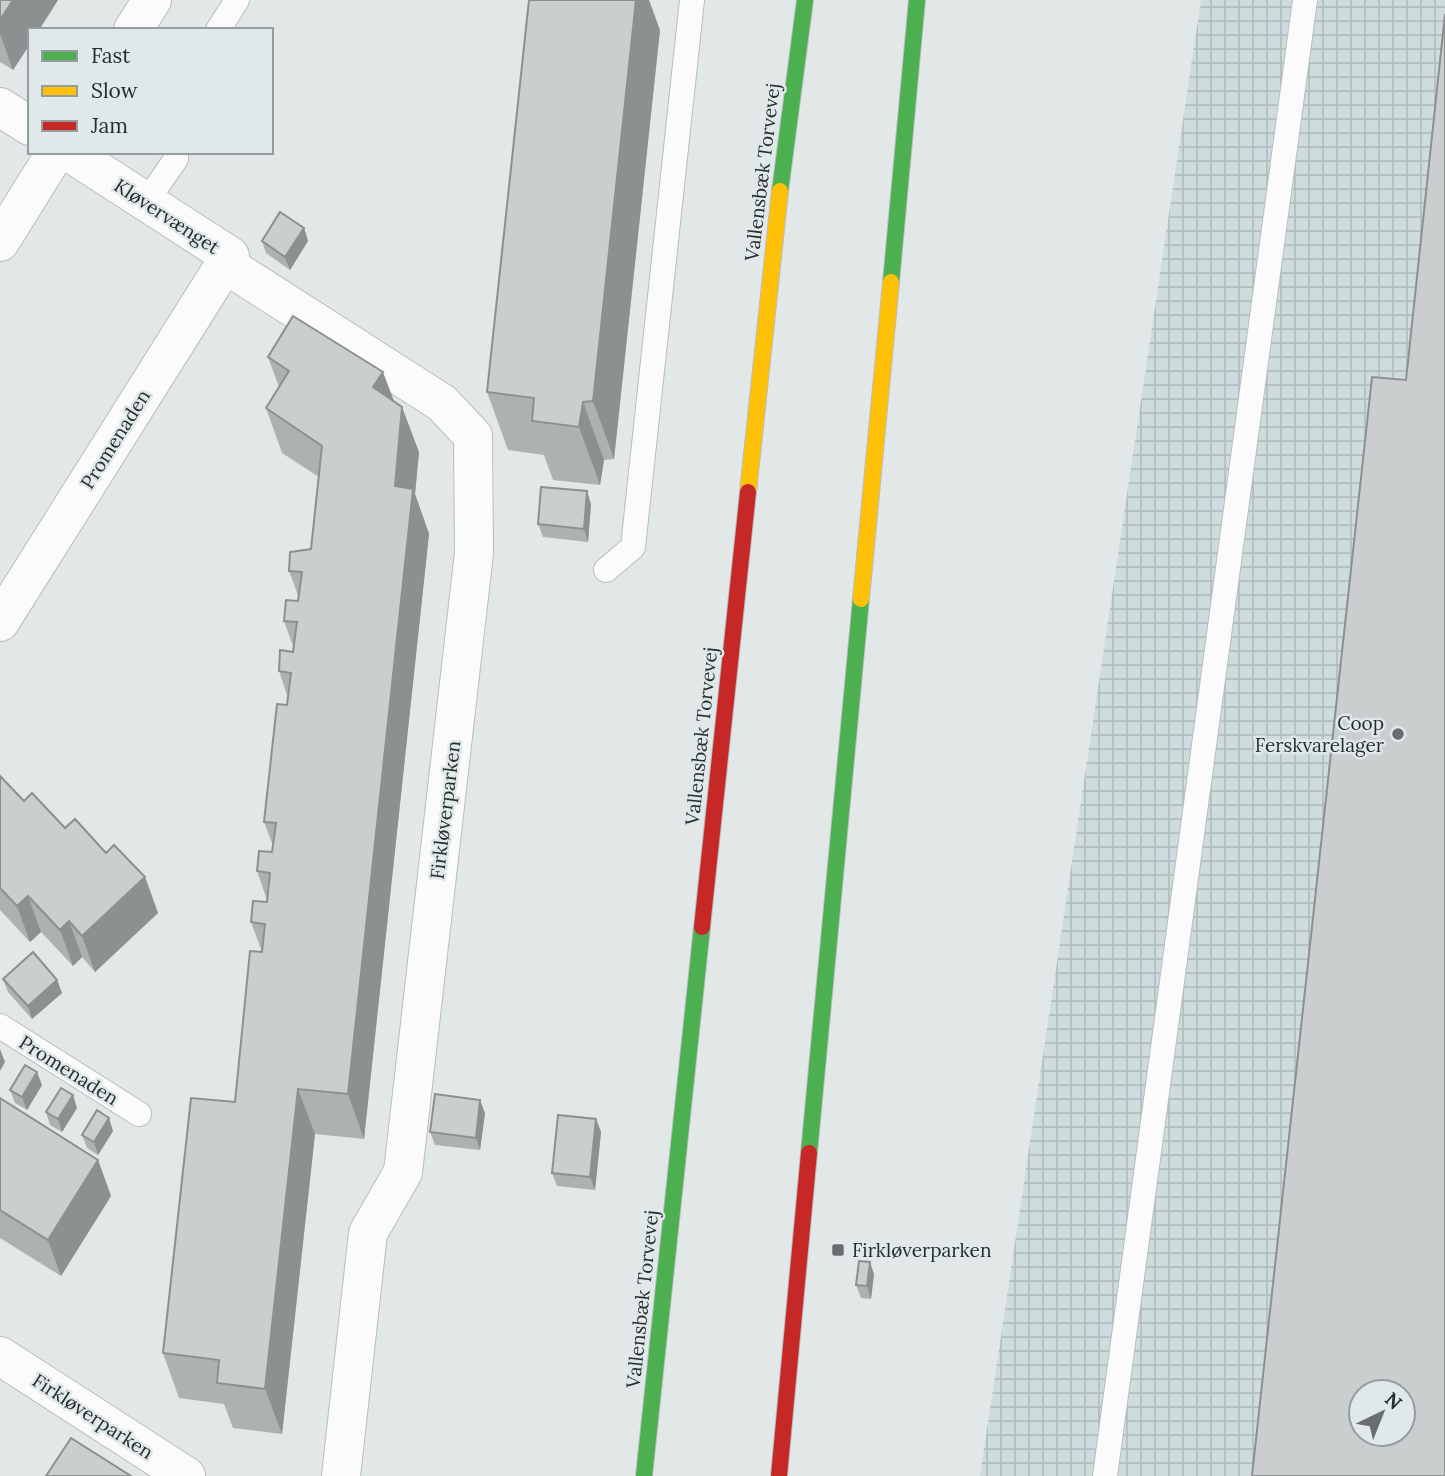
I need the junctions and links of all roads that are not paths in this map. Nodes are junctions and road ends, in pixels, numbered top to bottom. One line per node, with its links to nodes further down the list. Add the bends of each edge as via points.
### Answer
1 (152, 0): 7 (street)
2 (237, 0): 8 (lane)
3 (692, 0): 17 (lane, via 634,547)
4 (805, 0): 24 (street, Vallensbæk Torvevej, via 783,157)
5 (917, 0): 25 (street)
6 (1305, 0): 26 (lane)
7 (134, 28)
8 (219, 28)
9 (0, 107): 10 (street)
10 (28, 125)
11 (55, 154): 15 (street)
12 (72, 154): 14 (street, Kløvervænget)
13 (176, 154): 14 (lane)
14 (146, 202): 16 (street, Kløvervænget)
15 (0, 242)
16 (228, 260): 18 (street, Promenaden); 23 (street, Firkløverparken, via 442,403 473,436 474,552 403,1172 368,1233)
17 (606, 570)
18 (0, 622)
19 (0, 1026): 20 (lane, Promenaden)
20 (139, 1114)
21 (0, 1356): 22 (street, Firkløverparken)
22 (186, 1476)
23 (341, 1476)
24 (644, 1476)
25 (779, 1476)
26 (1105, 1476)

